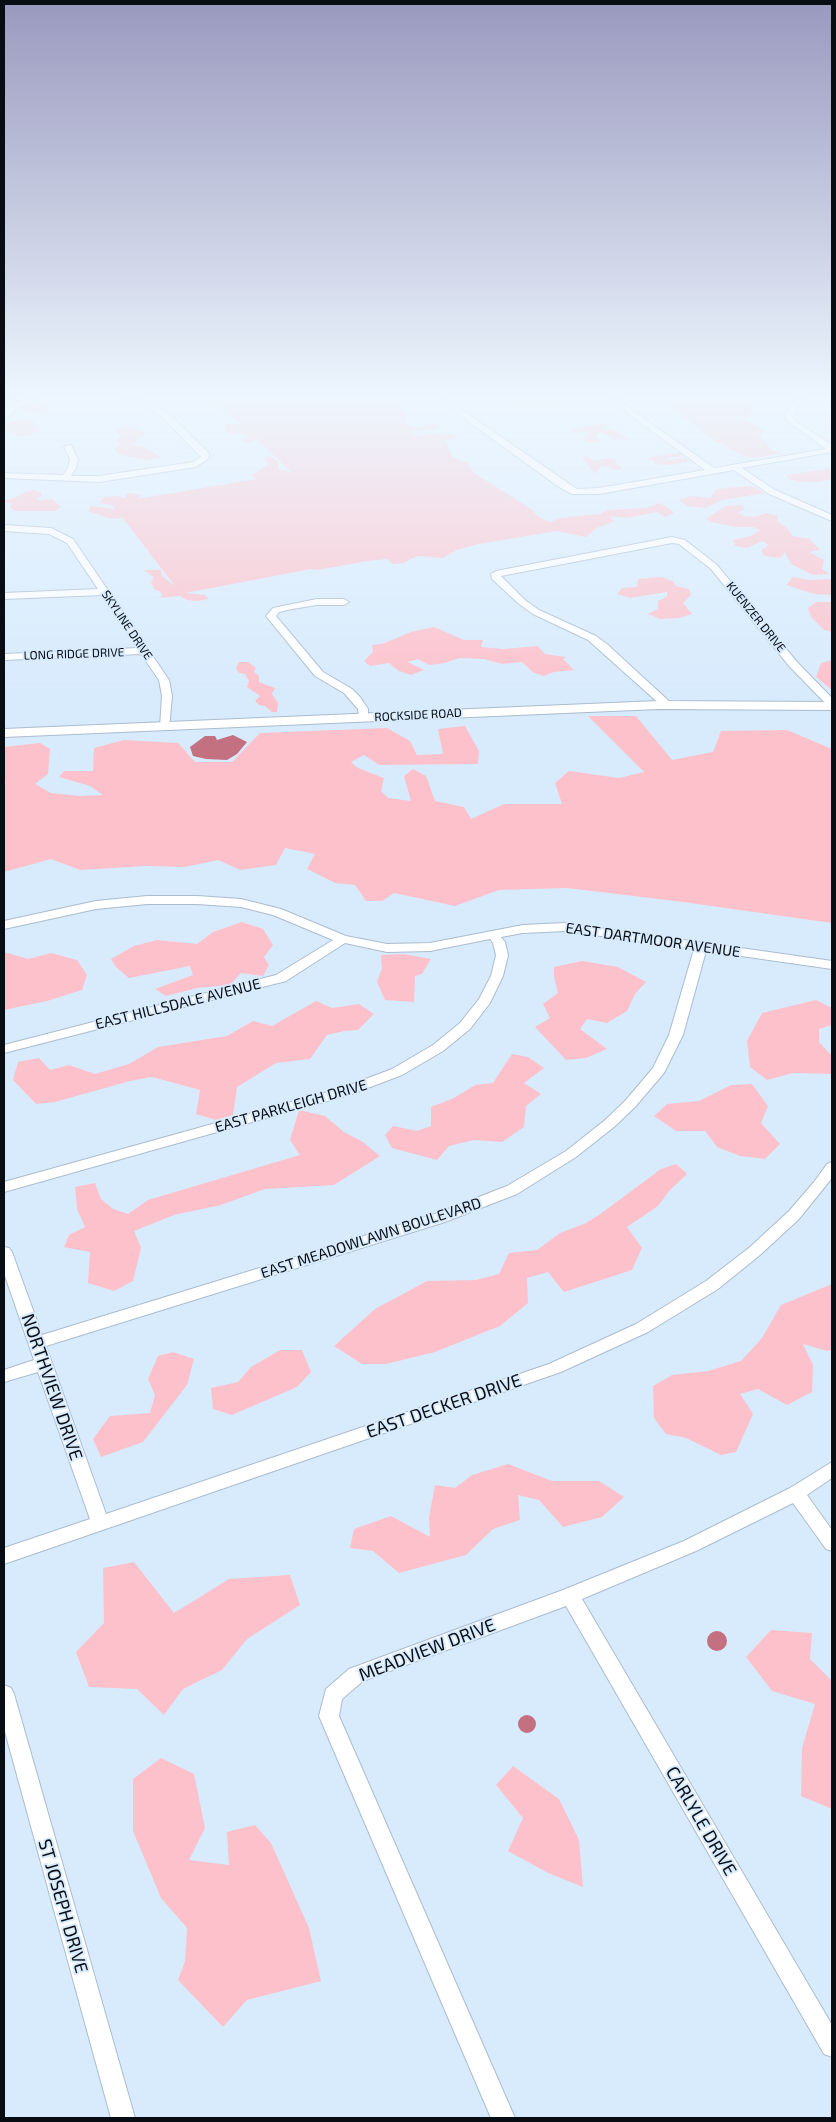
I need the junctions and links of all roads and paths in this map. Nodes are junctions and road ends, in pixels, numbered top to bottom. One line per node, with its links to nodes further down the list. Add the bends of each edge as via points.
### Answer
1 (786, 498): 2 (street)
2 (832, 518)
3 (4, 528): 4 (street, SKYLINE DRIVE, via 39,529 60,534 73,544)
4 (105, 592): 5 (street); 7 (street, SKYLINE DRIVE)
5 (4, 596)
6 (344, 602): 11 (street, via 291,606 276,610 271,616 319,674 356,698)
7 (145, 651): 8 (street, LONG RIDGE DRIVE); 12 (street, SKYLINE DRIVE, via 164,680)
8 (4, 657)
9 (667, 705): 10 (main road, ROCKSIDE ROAD); 10 (street, KUENZER DRIVE, via 604,647 522,602 497,579 496,574 672,540 682,542 714,567 793,664); 11 (main road, ROCKSIDE ROAD)
10 (832, 705)
11 (364, 718): 12 (main road, ROCKSIDE ROAD)
12 (165, 727): 13 (main road, ROCKSIDE ROAD)
13 (4, 733)
14 (4, 925): 16 (street, EAST DARTMOOR AVENUE, via 96,905 197,900 241,903 277,912)
15 (493, 935): 16 (street, EAST DARTMOOR AVENUE, via 430,947 387,948); 17 (street, EAST DARTMOOR AVENUE, via 523,929 565,927); 21 (street, EAST PARKLEIGH DRIVE, via 499,942 502,955 497,976 484,1000 465,1026 438,1048 396,1072 347,1091)
16 (343, 939): 19 (street, EAST HILLSDALE AVENUE, via 281,978)
17 (701, 946): 18 (street, EAST DARTMOOR AVENUE); 23 (street, EAST MEADOWLAWN BOULEVARD, via 676,1035 659,1070 609,1124 571,1154 529,1180 477,1205 440,1218)
18 (832, 965)
19 (4, 1049)
20 (832, 1167): 28 (street, EAST DECKER DRIVE, via 794,1215 755,1251 712,1285 642,1328 555,1368)
21 (4, 1187)
22 (4, 1252): 23 (street, NORTHVIEW DRIVE)
23 (36, 1343): 24 (street, NORTHVIEW DRIVE)
24 (43, 1364): 25 (street); 28 (street, NORTHVIEW DRIVE)
25 (4, 1376)
26 (832, 1469): 27 (street, MEADVIEW DRIVE)
27 (796, 1493): 29 (street); 31 (street, MEADVIEW DRIVE, via 690,1546)
28 (100, 1523): 30 (street, EAST DECKER DRIVE)
29 (832, 1544)
30 (4, 1556)
31 (570, 1596): 33 (street, CARLYLE DRIVE); 35 (street, MEADVIEW DRIVE, via 356,1675 333,1695 328,1716)
32 (4, 1694): 34 (street, ST JOSEPH DRIVE)
33 (832, 2046)
34 (123, 2118)
35 (503, 2118)

